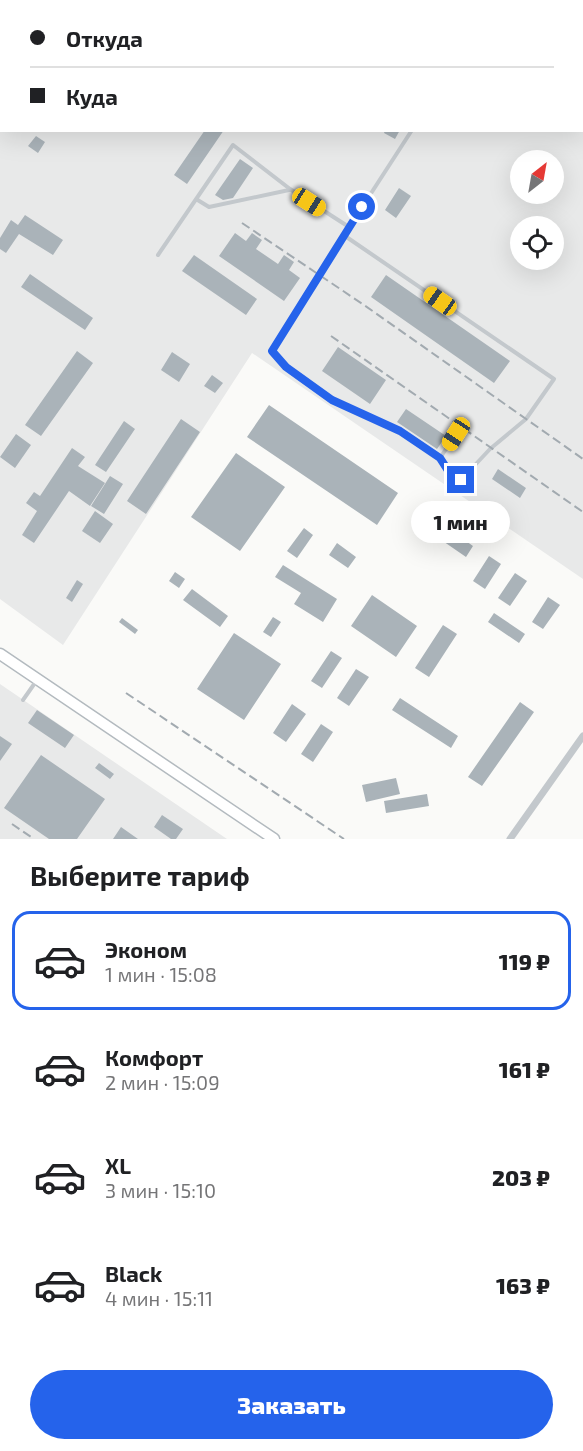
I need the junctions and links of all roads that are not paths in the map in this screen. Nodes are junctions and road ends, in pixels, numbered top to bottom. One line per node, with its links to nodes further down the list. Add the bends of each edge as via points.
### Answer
1 (411, 132): 4 (lane)
2 (290, 189): 3 (lane, via 209,207); 3 (lane, via 233,145); 4 (lane)
3 (196, 199): 6 (lane)
4 (349, 227): 5 (lane)
5 (345, 236): 8 (lane, via 272,351 286,367 332,400 400,431); 8 (lane, via 554,379 526,419 490,448 461,480 449,472)
6 (158, 255)
7 (456, 434): 8 (lane)
8 (440, 458)
9 (0, 654): 10 (street)
10 (38, 680): 11 (lane); 13 (street)
11 (23, 700)
12 (583, 735): 14 (street)
13 (274, 839)
14 (510, 839)

